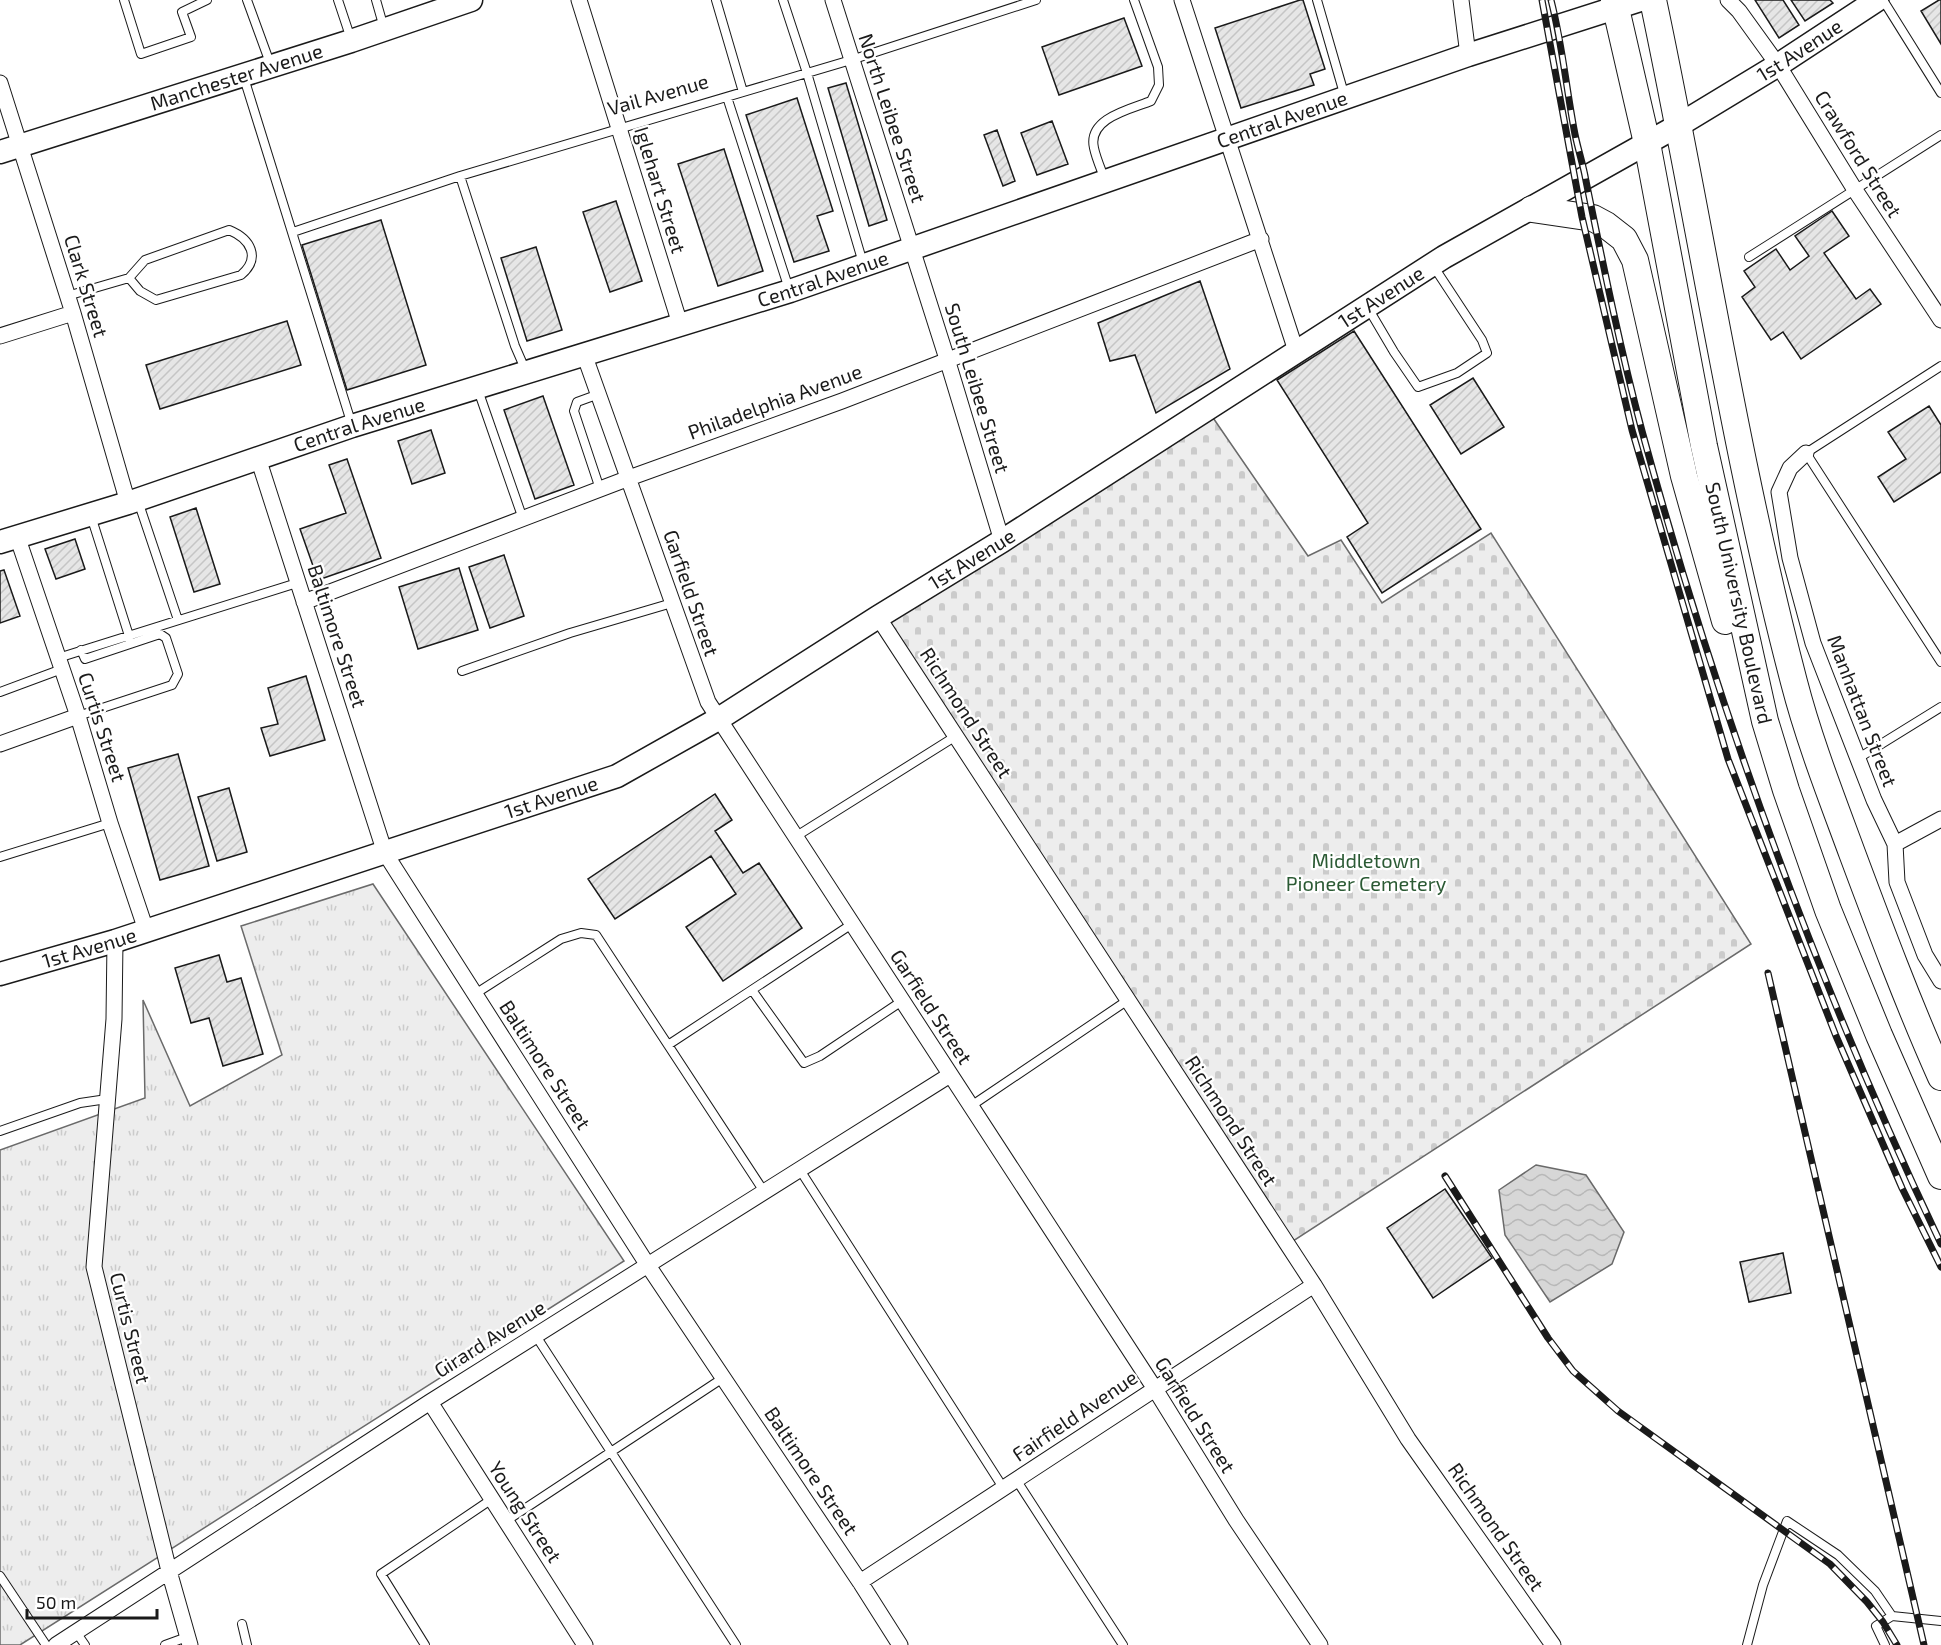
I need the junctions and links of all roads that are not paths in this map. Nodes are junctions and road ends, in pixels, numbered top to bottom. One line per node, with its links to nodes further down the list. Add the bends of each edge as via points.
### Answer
1 (124, 0): 2 (lane, via 141,54 191,37 182,12)
2 (207, 0)
3 (247, 0): 26 (lane)
4 (338, 0): 23 (lane)
5 (376, 0): 22 (lane)
6 (579, 0): 36 (street, Iglehart Street)
7 (716, 0): 31 (lane)
8 (783, 0): 28 (lane)
9 (833, 0): 25 (street, North Leibee Street)
10 (1036, 0): 25 (lane, Vail Avenue)
11 (1134, 0): 42 (lane, via 1158,67 1159,85 1151,100 1107,118 1095,132 1093,146)
12 (1182, 0): 38 (street)
13 (1317, 0): 34 (lane)
14 (1461, 0): 24 (street)
15 (1640, 0): 20 (street, Central Avenue)
16 (1653, 0): 35 (main road, South University Boulevard)
17 (1877, 0): 27 (street, 1st Avenue)
18 (1883, 0): 32 (lane)
19 (464, 1): 22 (street, Manchester Avenue)
20 (1614, 4): 24 (street, Central Avenue); 39 (main road, South University Boulevard)
21 (1736, 4): 27 (street, Crawford Street)
22 (385, 29): 23 (street, Manchester Avenue)
23 (351, 41): 26 (street, Manchester Avenue)
24 (1468, 55): 34 (street, Central Avenue)
25 (851, 60): 28 (lane, Vail Avenue); 47 (street, North Leibee Street)
26 (271, 65): 29 (street, Manchester Avenue)
27 (1778, 65): 35 (street, 1st Avenue); 43 (street, Crawford Street)
28 (807, 73): 31 (lane, Vail Avenue); 49 (lane)
29 (243, 74): 40 (street, Manchester Avenue); 45 (lane)
30 (0, 83): 40 (street, Clark Street)
31 (743, 92): 33 (lane, Vail Avenue)
32 (1941, 93)
33 (727, 97): 36 (lane, Vail Avenue); 52 (lane)
34 (1345, 98): 38 (street, Central Avenue)
35 (1679, 125): 39 (street, 1st Avenue); 110 (main road, South University Boulevard, via 1743,466 1794,684 1855,862)
36 (620, 128): 41 (lane, Vail Avenue); 57 (street, Iglehart Street)
37 (1941, 135): 43 (lane)
38 (1227, 139): 42 (street, Central Avenue); 46 (street)
39 (1647, 143): 44 (street, 1st Avenue); 89 (main road, South University Boulevard, via 1704,446)
40 (9, 149): 53 (street, Clark Street)
41 (460, 176): 45 (lane, Vail Avenue); 63 (lane)
42 (1106, 181): 47 (street, Central Avenue)
43 (1855, 190): 48 (lane); 55 (street, Crawford Street)
44 (1532, 209): 50 (street, 1st Avenue); 89 (main road, via 1593,218 1624,239 1635,260 1684,476 1744,688)
45 (292, 232): 66 (lane)
46 (1261, 239): 59 (street); 61 (street, Philadelphia Avenue)
47 (912, 248): 49 (street, Central Avenue); 61 (street, South Leibee Street)
48 (1749, 257)
49 (863, 264): 52 (street, Central Avenue)
50 (1433, 265): 54 (street, 1st Avenue); 54 (lane, via 1487,353 1457,373 1418,387)
51 (129, 278): 51 (lane, via 145,260 229,230 247,241 253,257 250,267 241,275 156,300 140,291); 53 (lane)
52 (790, 291): 57 (street, Central Avenue)
53 (67, 296): 56 (street, Clark Street)
54 (1367, 306): 59 (street, 1st Avenue)
55 (1939, 311)
56 (73, 314): 58 (street); 71 (street, Clark Street)
57 (680, 324): 60 (street, Central Avenue)
58 (0, 336)
59 (1296, 351): 75 (street, 1st Avenue)
60 (584, 354): 63 (street, Central Avenue); 65 (street, Garfield Street)
61 (947, 359): 69 (street, Philadelphia Avenue); 75 (street, South Leibee Street)
62 (1941, 366): 67 (lane)
63 (526, 374): 64 (street, Central Avenue)
64 (477, 387): 66 (street, Central Avenue); 73 (lane)
65 (599, 394): 69 (street, Garfield Street); 70 (lane, via 578,402 574,411)
66 (352, 426): 68 (street, Central Avenue)
67 (1806, 453): 82 (lane); 92 (street, Manhattan Street, via 1790,468 1779,492 1790,558 1813,643)
68 (258, 459): 71 (street, Central Avenue); 76 (street, Baltimore Street)
69 (629, 478): 70 (street, Philadelphia Avenue); 78 (street, Garfield Street)
70 (600, 489): 73 (street, Philadelphia Avenue)
71 (133, 501): 72 (street, Central Avenue); 80 (lane)
72 (90, 514): 74 (street, Central Avenue); 81 (lane)
73 (523, 519): 77 (street, Philadelphia Avenue)
74 (9, 539): 83 (street, Curtis Street)
75 (1002, 541): 79 (street, 1st Avenue)
76 (297, 583): 77 (street, Baltimore Street); 80 (lane)
77 (304, 602): 97 (street, Baltimore Street)
78 (672, 603): 84 (lane); 88 (street, Garfield Street, via 708,702)
79 (878, 616): 88 (street, 1st Avenue); 90 (street, Richmond Street)
80 (178, 620): 81 (lane)
81 (131, 639): 83 (lane, via 81,650); 87 (lane, via 160,634 166,638 178,674 172,685)
82 (1941, 662)
83 (60, 664): 85 (lane); 87 (street, Curtis Street)
84 (462, 671)
85 (0, 692)
86 (1941, 707): 92 (lane)
87 (78, 716): 91 (street); 94 (street, Curtis Street)
88 (720, 718): 95 (street, Garfield Street); 97 (street, 1st Avenue, via 617,776)
89 (1765, 721): 114 (main road, South University Boulevard, via 1828,910)
90 (956, 736): 95 (lane); 106 (street, Richmond Street)
91 (0, 744)
92 (1857, 759): 96 (street, Manhattan Street)
93 (1941, 819): 96 (street)
94 (110, 822): 98 (lane); 100 (street, Curtis Street)
95 (795, 837): 99 (street, Garfield Street)
96 (1895, 844): 103 (street, Manhattan Street, via 1897,882 1925,955)
97 (385, 853): 100 (street, 1st Avenue); 105 (street, Baltimore Street)
98 (0, 857)
99 (852, 924): 104 (lane); 107 (street, Garfield Street)
100 (146, 930): 101 (street, 1st Avenue)
101 (115, 941): 102 (street, 1st Avenue); 111 (street, Curtis Street)
102 (0, 974)
103 (1941, 981)
104 (752, 990): 107 (lane, via 804,1063); 108 (lane)
105 (475, 994): 108 (lane, via 561,939 581,933 596,935); 117 (street, Baltimore Street)
106 (1128, 1000): 112 (lane); 118 (street, Richmond Street)
107 (902, 1001): 109 (street, Garfield Street)
108 (668, 1046): 116 (lane)
109 (950, 1075): 112 (street, Garfield Street); 115 (street, Girard Avenue)
110 (1941, 1077)
111 (107, 1099): 113 (lane, via 81,1103); 127 (street, Curtis Street, via 94,1267)
112 (971, 1106): 121 (street, Garfield Street)
113 (0, 1131)
114 (1940, 1169)
115 (800, 1170): 116 (street, Girard Avenue); 124 (lane)
116 (765, 1193): 117 (street, Girard Avenue)
117 (647, 1264): 119 (street, Girard Avenue); 120 (street, Baltimore Street)
118 (1314, 1285): 121 (street, Fairfield Avenue); 146 (street, Richmond Street, via 1408,1440)
119 (536, 1336): 122 (street, Girard Avenue); 123 (lane)
120 (723, 1378): 123 (lane); 129 (street, Baltimore Street)
121 (1155, 1389): 124 (street, Fairfield Avenue); 145 (street, Garfield Street)
122 (430, 1402): 125 (street, Young Street); 127 (street, Girard Avenue)
123 (611, 1452): 126 (lane); 142 (lane)
124 (1011, 1485): 129 (street, Fairfield Avenue); 144 (lane)
125 (492, 1499): 126 (street, Young Street); 140 (lane, via 381,1574)
126 (506, 1521): 141 (street, Young Street)
127 (169, 1571): 133 (street, Girard Avenue); 134 (street, Curtis Street)
128 (0, 1576): 135 (lane)
129 (860, 1582): 143 (street, Baltimore Street)
130 (1893, 1616): 131 (lane); 147 (lane, via 1875,1591 1838,1555 1787,1521 1763,1585); 148 (lane, via 1876,1626)
131 (1941, 1621)
132 (242, 1624): 139 (lane)
133 (76, 1632): 136 (street, Girard Avenue); 137 (lane)
134 (188, 1641): 138 (lane)
135 (46, 1645)
136 (56, 1645)
137 (85, 1645)
138 (165, 1645)
139 (248, 1645)
140 (425, 1645)
141 (585, 1645)
142 (736, 1645)
143 (900, 1645)
144 (1123, 1645)
145 (1320, 1645)
146 (1553, 1645)
147 (1748, 1645)
148 (1885, 1645)

